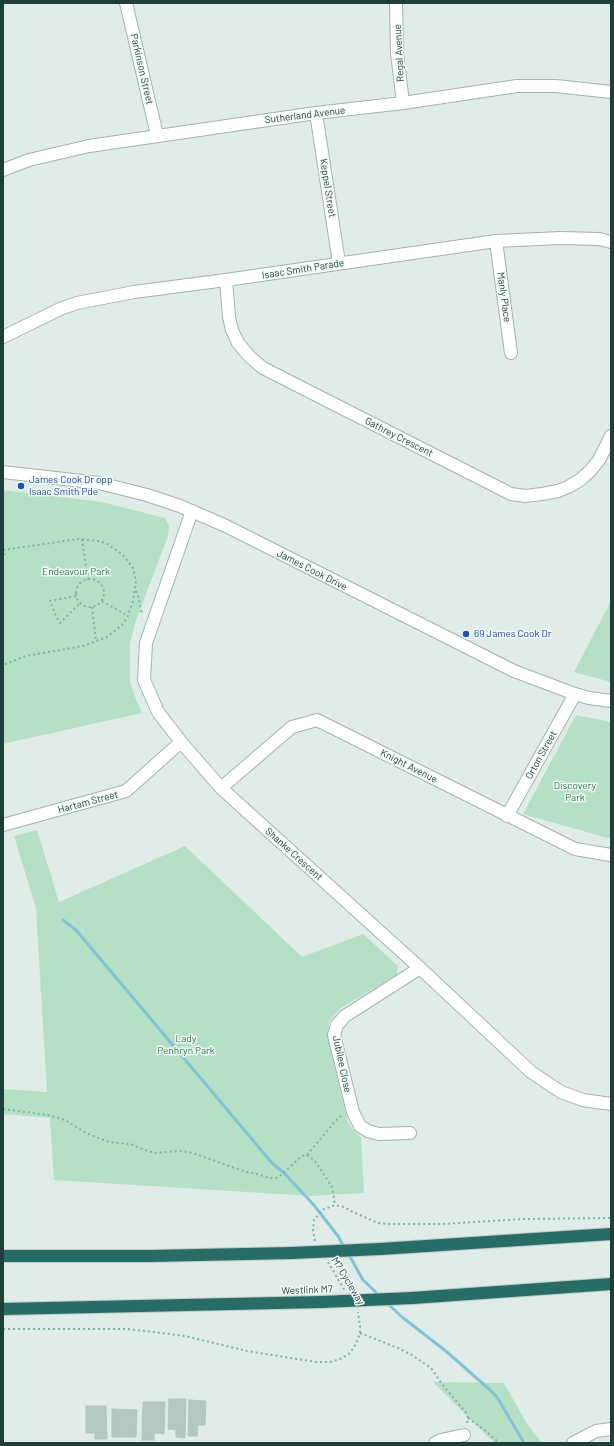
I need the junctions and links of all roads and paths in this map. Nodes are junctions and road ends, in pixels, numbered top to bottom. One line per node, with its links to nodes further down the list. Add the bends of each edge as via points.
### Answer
1 (126, 3): 6 (street, Parkinson Street)
2 (396, 3): 4 (street, Regal Avenue, via 397,53)
3 (611, 92): 4 (street, Sutherland Avenue, via 556,86 517,86)
4 (403, 103): 5 (street, Sutherland Avenue)
5 (316, 113): 6 (street, Sutherland Avenue); 10 (street, Keppel Street)
6 (157, 135): 7 (street, Sutherland Avenue, via 62,151)
7 (3, 170)
8 (496, 241): 9 (street, Isaac Smith Parade, via 561,238 599,239); 10 (street, Isaac Smith Parade); 13 (street, Manly Place)
9 (611, 242)
10 (339, 263): 11 (street, Isaac Smith Parade)
11 (226, 280): 12 (street, Isaac Smith Parade, via 134,292 77,303); 14 (street, Gathrey Crescent, via 232,330 250,358 263,368 511,494 542,494 568,487 590,471)
12 (3, 337)
13 (511, 353)
14 (611, 436)
15 (3, 472): 16 (street, James Cook Drive, via 99,483 147,495)
16 (192, 511): 30 (street, James Cook Drive, via 514,671); 32 (street, Shanke Crescent, via 146,643 144,680 158,712)
17 (82, 539): 18 (path); 20 (path); 21 (path, via 106,543 123,555 134,570)
18 (4, 550): 19 (path)
19 (5, 555)
20 (88, 580): 22 (path, via 79,586); 23 (path, via 100,584)
21 (136, 590): 26 (path); 27 (path)
22 (76, 596): 24 (path); 24 (path, via 50,601 60,622)
23 (102, 600): 25 (path); 27 (path)
24 (80, 603): 25 (path)
25 (92, 607): 28 (path)
26 (142, 615)
27 (128, 616): 28 (path, via 116,631)
28 (96, 642): 29 (path, via 26,656)
29 (3, 665)
30 (575, 694): 31 (street, James Cook Drive); 34 (street, Orton Street)
31 (611, 701)
32 (181, 742): 33 (street, Shanke Crescent); 35 (street, Hartam Street, via 126,791)
33 (221, 788): 34 (street, Knight Avenue, via 292,727 317,720); 37 (street, Shanke Crescent)
34 (507, 816): 36 (street, Knight Avenue, via 575,849)
35 (3, 825)
36 (611, 855)
37 (420, 968): 38 (street, Shanke Crescent, via 531,1072 561,1092 583,1100); 40 (street, Jubilee Close, via 345,1016 337,1025 334,1034)
38 (611, 1104)
39 (3, 1109): 42 (path, via 48,1115 65,1120 86,1133 109,1142 130,1144 155,1153 193,1153 269,1178 281,1175)
40 (353, 1112): 41 (street, Jubilee Close, via 360,1126 368,1132); 42 (path, via 338,1118)
41 (410, 1133)
42 (306, 1155): 43 (path, via 315,1161 332,1188)
43 (335, 1205): 44 (path, via 378,1223 388,1224); 46 (path, via 322,1210 314,1220 313,1231)
44 (611, 1218)
45 (611, 1234): 47 (highway, bridge, via 380,1250 150,1256)
46 (318, 1246)
47 (3, 1256)
48 (326, 1258): 50 (path, M7 Cycleway)
49 (611, 1284): 51 (highway, Westlink M7, bridge, via 322,1302)
50 (347, 1295)
51 (3, 1309)
52 (358, 1312): 54 (path, M7 Cycleway)
53 (3, 1329): 54 (path, via 104,1329 154,1332 316,1362 340,1360 349,1354)
54 (360, 1333): 58 (path, via 398,1348 426,1364 464,1408 468,1418)
55 (611, 1429): 59 (street, via 596,1431)
56 (464, 1435): 57 (street)
57 (434, 1443)
58 (498, 1443)
59 (573, 1443)

